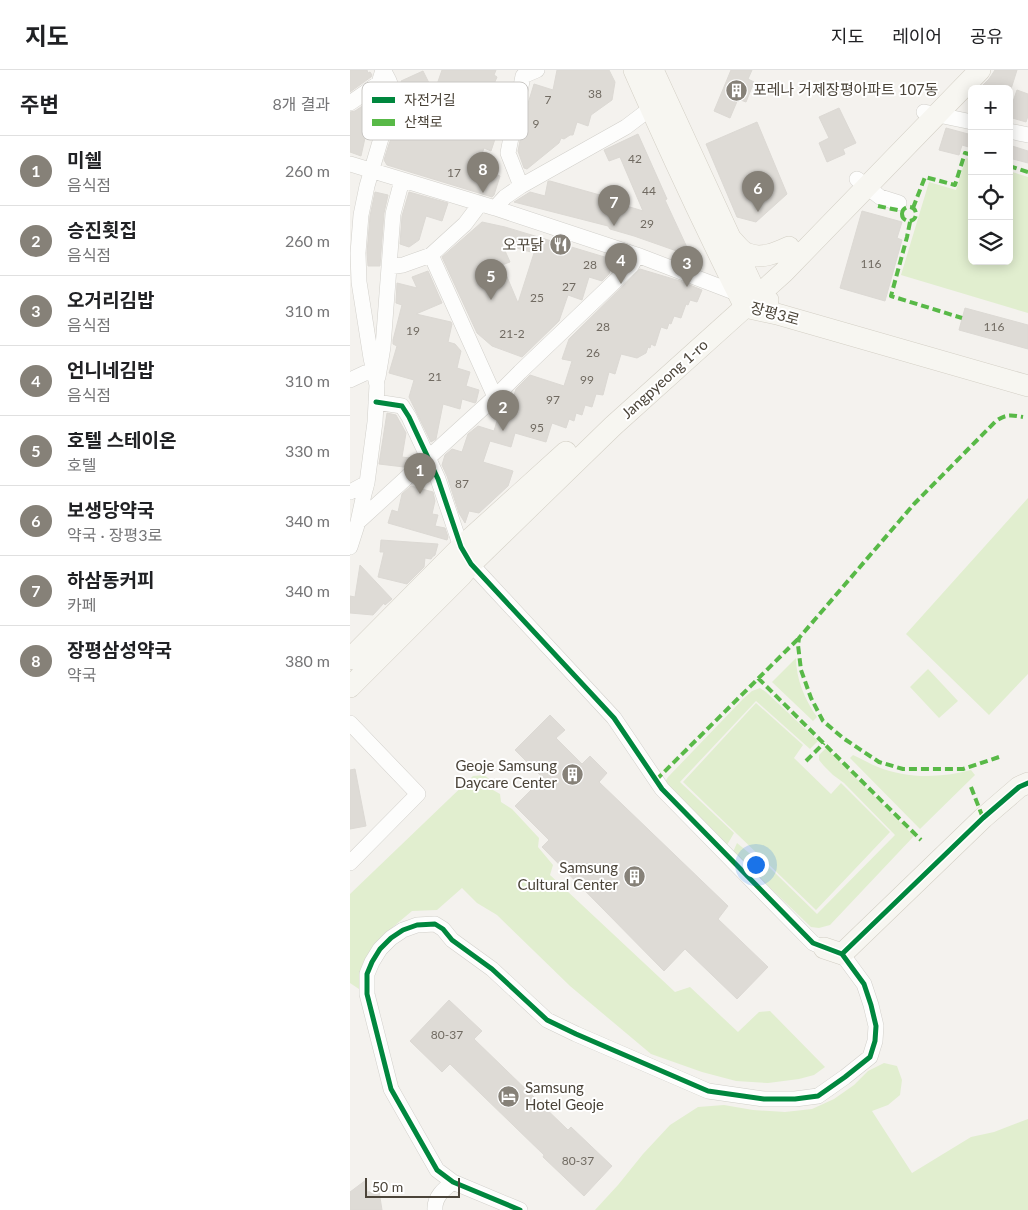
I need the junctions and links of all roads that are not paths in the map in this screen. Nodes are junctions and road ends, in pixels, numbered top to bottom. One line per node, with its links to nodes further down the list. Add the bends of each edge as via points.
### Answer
1 (383, 70): 7 (street)
2 (537, 70): 8 (street, via 523,76)
3 (634, 70): 11 (street, 장평3로)
4 (653, 70): 26 (street, 장평3로)
5 (965, 70): 12 (street, Jangpyeong 1-ro)
6 (980, 70): 12 (street, Jangpyeong 1-ro)
7 (390, 82)
8 (522, 82)
9 (362, 95): 10 (street)
10 (350, 103)
11 (651, 108): 22 (street, via 626,127); 31 (street, 장평3로, via 708,231)
12 (930, 113): 13 (street); 21 (street, Jangpyeong 1-ro)
13 (968, 121)
14 (1013, 132): 15 (street)
15 (1028, 135)
16 (381, 140): 19 (street)
17 (511, 140): 22 (street, via 508,153)
18 (350, 164): 19 (street)
19 (372, 171): 20 (street); 33 (street, via 361,215 358,253 359,282)
20 (402, 180): 24 (street); 30 (street, via 393,214)
21 (862, 183): 23 (street, via 880,197); 27 (street, Jangpyeong 1-ro); 31 (street, Jangpyeong 1-ro, via 784,272)
22 (521, 186): 25 (street)
23 (899, 203)
24 (480, 204): 25 (street); 28 (street, via 465,224)
25 (495, 208): 29 (street)
26 (730, 238): 27 (street, via 752,256 769,255); 31 (street, 장평3로)
27 (789, 247): 31 (street, Jangpyeong 1-ro)
28 (431, 255): 30 (street); 36 (street)
29 (637, 255): 31 (street); 36 (street, via 632,265)
30 (389, 267): 33 (street, via 383,347)
31 (748, 295): 32 (street, 장평3로); 35 (street, 장평3로, via 776,314); 43 (street, Jangpyeong 1-ro, via 613,426)
32 (1028, 375)
33 (375, 378): 34 (street, via 365,373); 37 (street)
34 (350, 380)
35 (1028, 386)
36 (495, 397): 38 (street)
37 (376, 402): 38 (street, via 402,406); 39 (street)
38 (428, 459): 41 (street); 43 (street)
39 (367, 483): 40 (street); 41 (street)
40 (350, 492)
41 (358, 522): 42 (street)
42 (350, 547)
43 (466, 555): 44 (street, Jangpyeong 1-ro); 45 (street, Jangpyeong 1-ro, via 454,583); 51 (street, via 614,718 662,789 813,943)
44 (350, 660)
45 (350, 687)
46 (350, 723): 49 (street)
47 (350, 733): 49 (street)
48 (1028, 783): 51 (street, via 1019,786)
49 (416, 796): 50 (street)
50 (350, 863)
51 (833, 951): 52 (street, via 864,984 876,1026 870,1057 818,1096 764,1098 708,1091 576,1034 547,1020 443,929 434,924 403,930 380,948 367,974 366,994 391,1089 437,1170)
52 (453, 1182): 53 (street, via 438,1196); 54 (street)
53 (435, 1210)
54 (520, 1210)

